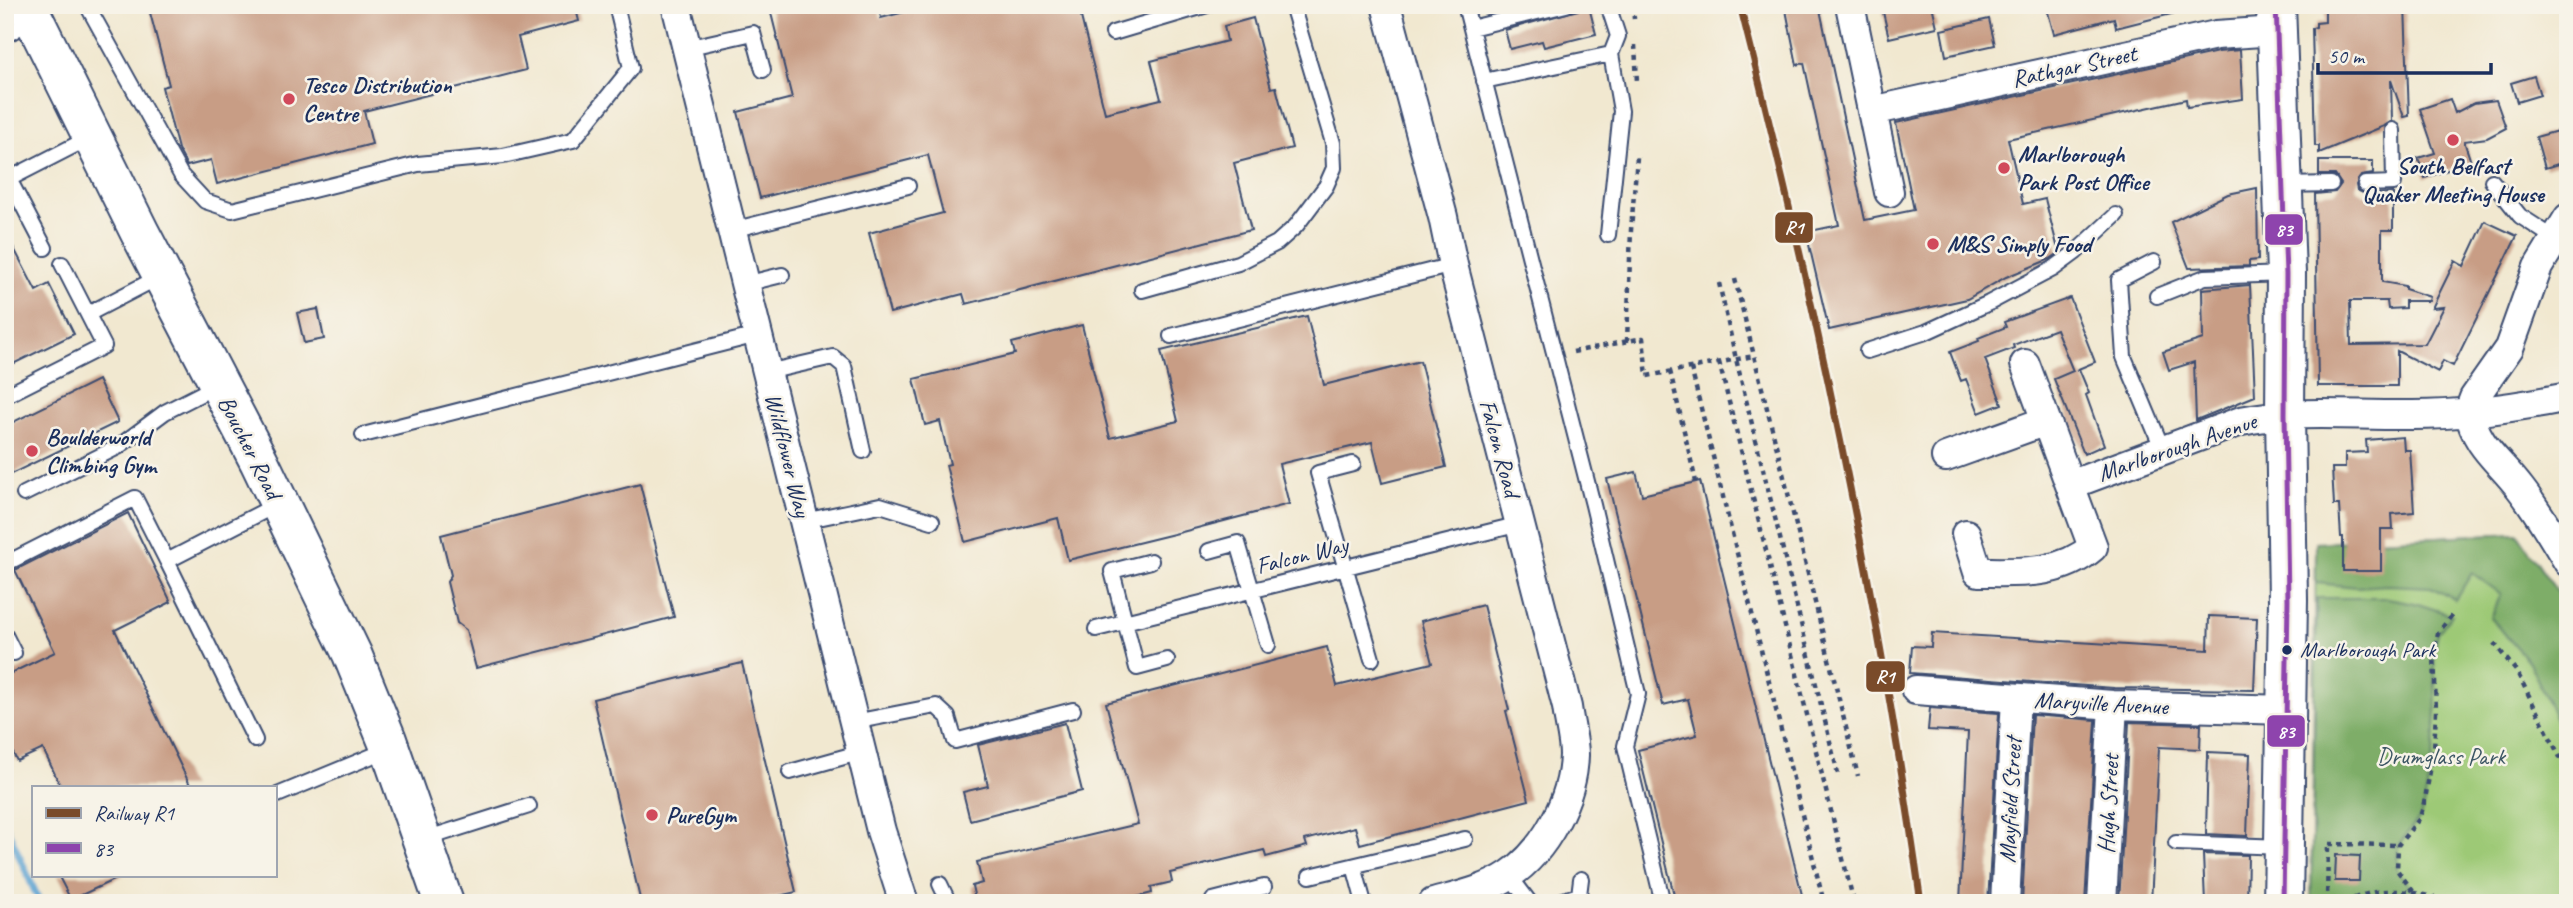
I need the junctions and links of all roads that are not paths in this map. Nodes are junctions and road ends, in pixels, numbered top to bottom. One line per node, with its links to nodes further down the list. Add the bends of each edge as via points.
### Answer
1 (87, 5): 2 (lane, via 181,175 205,201 232,210 418,164 503,156 573,141 631,68)
2 (616, 5)
3 (676, 5): 15 (street, Wildflower Way)
4 (1207, 5): 14 (lane)
5 (1293, 5): 41 (lane, via 1333,143 1334,168 1326,186 1277,243 1237,262)
6 (1386, 5): 36 (street, Falcon Road)
7 (1465, 5): 13 (lane)
8 (1566, 5): 13 (lane)
9 (1604, 5): 16 (lane, via 1618,36)
10 (1850, 5): 19 (street)
11 (2277, 18): 19 (street, Rathgar Street); 26 (street)
12 (22, 20): 21 (street, Boucher Road)
13 (1471, 28): 18 (lane)
14 (1113, 33)
15 (686, 48): 17 (lane, via 753,33); 31 (street, Wildflower Way)
16 (1611, 54): 18 (lane); 32 (lane, via 1621,111)
17 (762, 71)
18 (1485, 81): 111 (lane, via 1638,694 1625,746)
19 (1872, 111): 28 (street)
20 (2393, 130): 25 (lane, via 2395,183)
21 (92, 136): 22 (lane); 39 (street, Boucher Road)
22 (7, 180): 33 (lane)
23 (2492, 181): 30 (lane, via 2520,216)
24 (2331, 184): 26 (lane)
25 (2365, 184)
26 (2283, 185): 37 (street)
27 (908, 186): 31 (lane)
28 (1889, 192)
29 (2116, 215): 46 (lane, via 2053,269 1926,332)
30 (2561, 228): 52 (street, via 2538,267 2509,348)
31 (732, 230): 40 (street, Wildflower Way)
32 (1608, 236)
33 (45, 248)
34 (2154, 262): 56 (lane, via 2119,280 2119,300 2124,357)
35 (62, 264): 43 (lane)
36 (1453, 265): 45 (lane); 65 (street, Falcon Road)
37 (2286, 274): 42 (lane, via 2204,277); 53 (street)
38 (782, 275): 40 (lane)
39 (162, 276): 43 (lane); 49 (street, Boucher Road)
40 (745, 284): 44 (street, Wildflower Way)
41 (1142, 290)
42 (2157, 296)
43 (88, 314): 50 (lane, via 104,346)
44 (757, 335): 48 (street, Wildflower Way); 55 (lane)
45 (1171, 336)
46 (1867, 351)
47 (2025, 364): 54 (street)
48 (767, 372): 57 (lane, via 833,357 844,366); 63 (street, Wildflower Way)
49 (219, 384): 61 (lane, via 164,412 118,447); 62 (street, Boucher Road)
50 (5, 396)
51 (2568, 397): 52 (street)
52 (2469, 411): 53 (street); 70 (street, via 2481,444 2519,486)
53 (2285, 414): 56 (street, Marlborough Avenue, via 2241,421); 85 (street)
54 (2046, 421): 58 (street); 60 (street)
55 (363, 435)
56 (2163, 450): 60 (street, Marlborough Avenue)
57 (863, 451)
58 (1946, 457)
59 (1353, 464): 72 (lane, via 1318,473)
60 (2070, 485): 66 (street, via 2093,547 2079,559 2038,572 1978,572)
61 (23, 494)
62 (279, 504): 68 (lane); 88 (street, Boucher Road, via 352,654)
63 (804, 521): 64 (lane, via 880,505); 86 (street, Wildflower Way)
64 (932, 521)
65 (1520, 524): 72 (lane, Falcon Way); 98 (street, Falcon Road, via 1567,707 1574,755 1567,800 1529,858)
66 (1966, 534)
67 (1209, 551): 73 (lane, via 1238,543)
68 (167, 561): 71 (lane, via 135,498); 87 (lane)
69 (1151, 561): 74 (lane, via 1112,571)
70 (2568, 562)
71 (5, 564)
72 (1347, 567): 73 (lane, Falcon Way); 79 (lane)
73 (1252, 591): 74 (lane, Falcon Way); 77 (lane)
74 (1126, 622): 75 (lane, Falcon Way); 80 (lane, via 1137,668)
75 (1096, 629)
76 (5, 635): 78 (lane)
77 (1268, 645)
78 (14, 653)
79 (1372, 659)
80 (1167, 660)
81 (1916, 690): 82 (street, Maryville Avenue)
82 (2016, 698): 83 (street, Maryville Avenue); 112 (street, Mayfield Street)
83 (2113, 705): 85 (street, Maryville Avenue); 113 (street, Hugh Street)
84 (1073, 710): 86 (lane, via 955,741 948,717 936,706)
85 (2287, 710): 96 (street)
86 (854, 722): 89 (street, Wildflower Way)
87 (255, 740)
88 (390, 749): 91 (lane); 94 (street, Boucher Road)
89 (862, 752): 90 (lane); 105 (street, Wildflower Way)
90 (790, 772)
91 (276, 796)
92 (528, 806): 94 (lane)
93 (1465, 839): 97 (lane)
94 (424, 840): 104 (street, Boucher Road)
95 (2176, 843): 96 (lane)
96 (2285, 848): 114 (street)
97 (1354, 866): 99 (lane); 108 (lane)
98 (1510, 875): 103 (street); 109 (lane)
99 (1310, 876)
100 (1581, 878): 110 (lane, via 1579,895)
101 (940, 884): 106 (lane)
102 (1264, 887): 107 (lane)
103 (1439, 902)
104 (444, 903)
105 (904, 903)
106 (949, 903)
107 (1214, 903)
108 (1364, 903)
109 (1531, 903)
110 (1554, 903)
111 (1663, 903)
112 (2005, 903)
113 (2102, 903)
114 (2283, 903)

